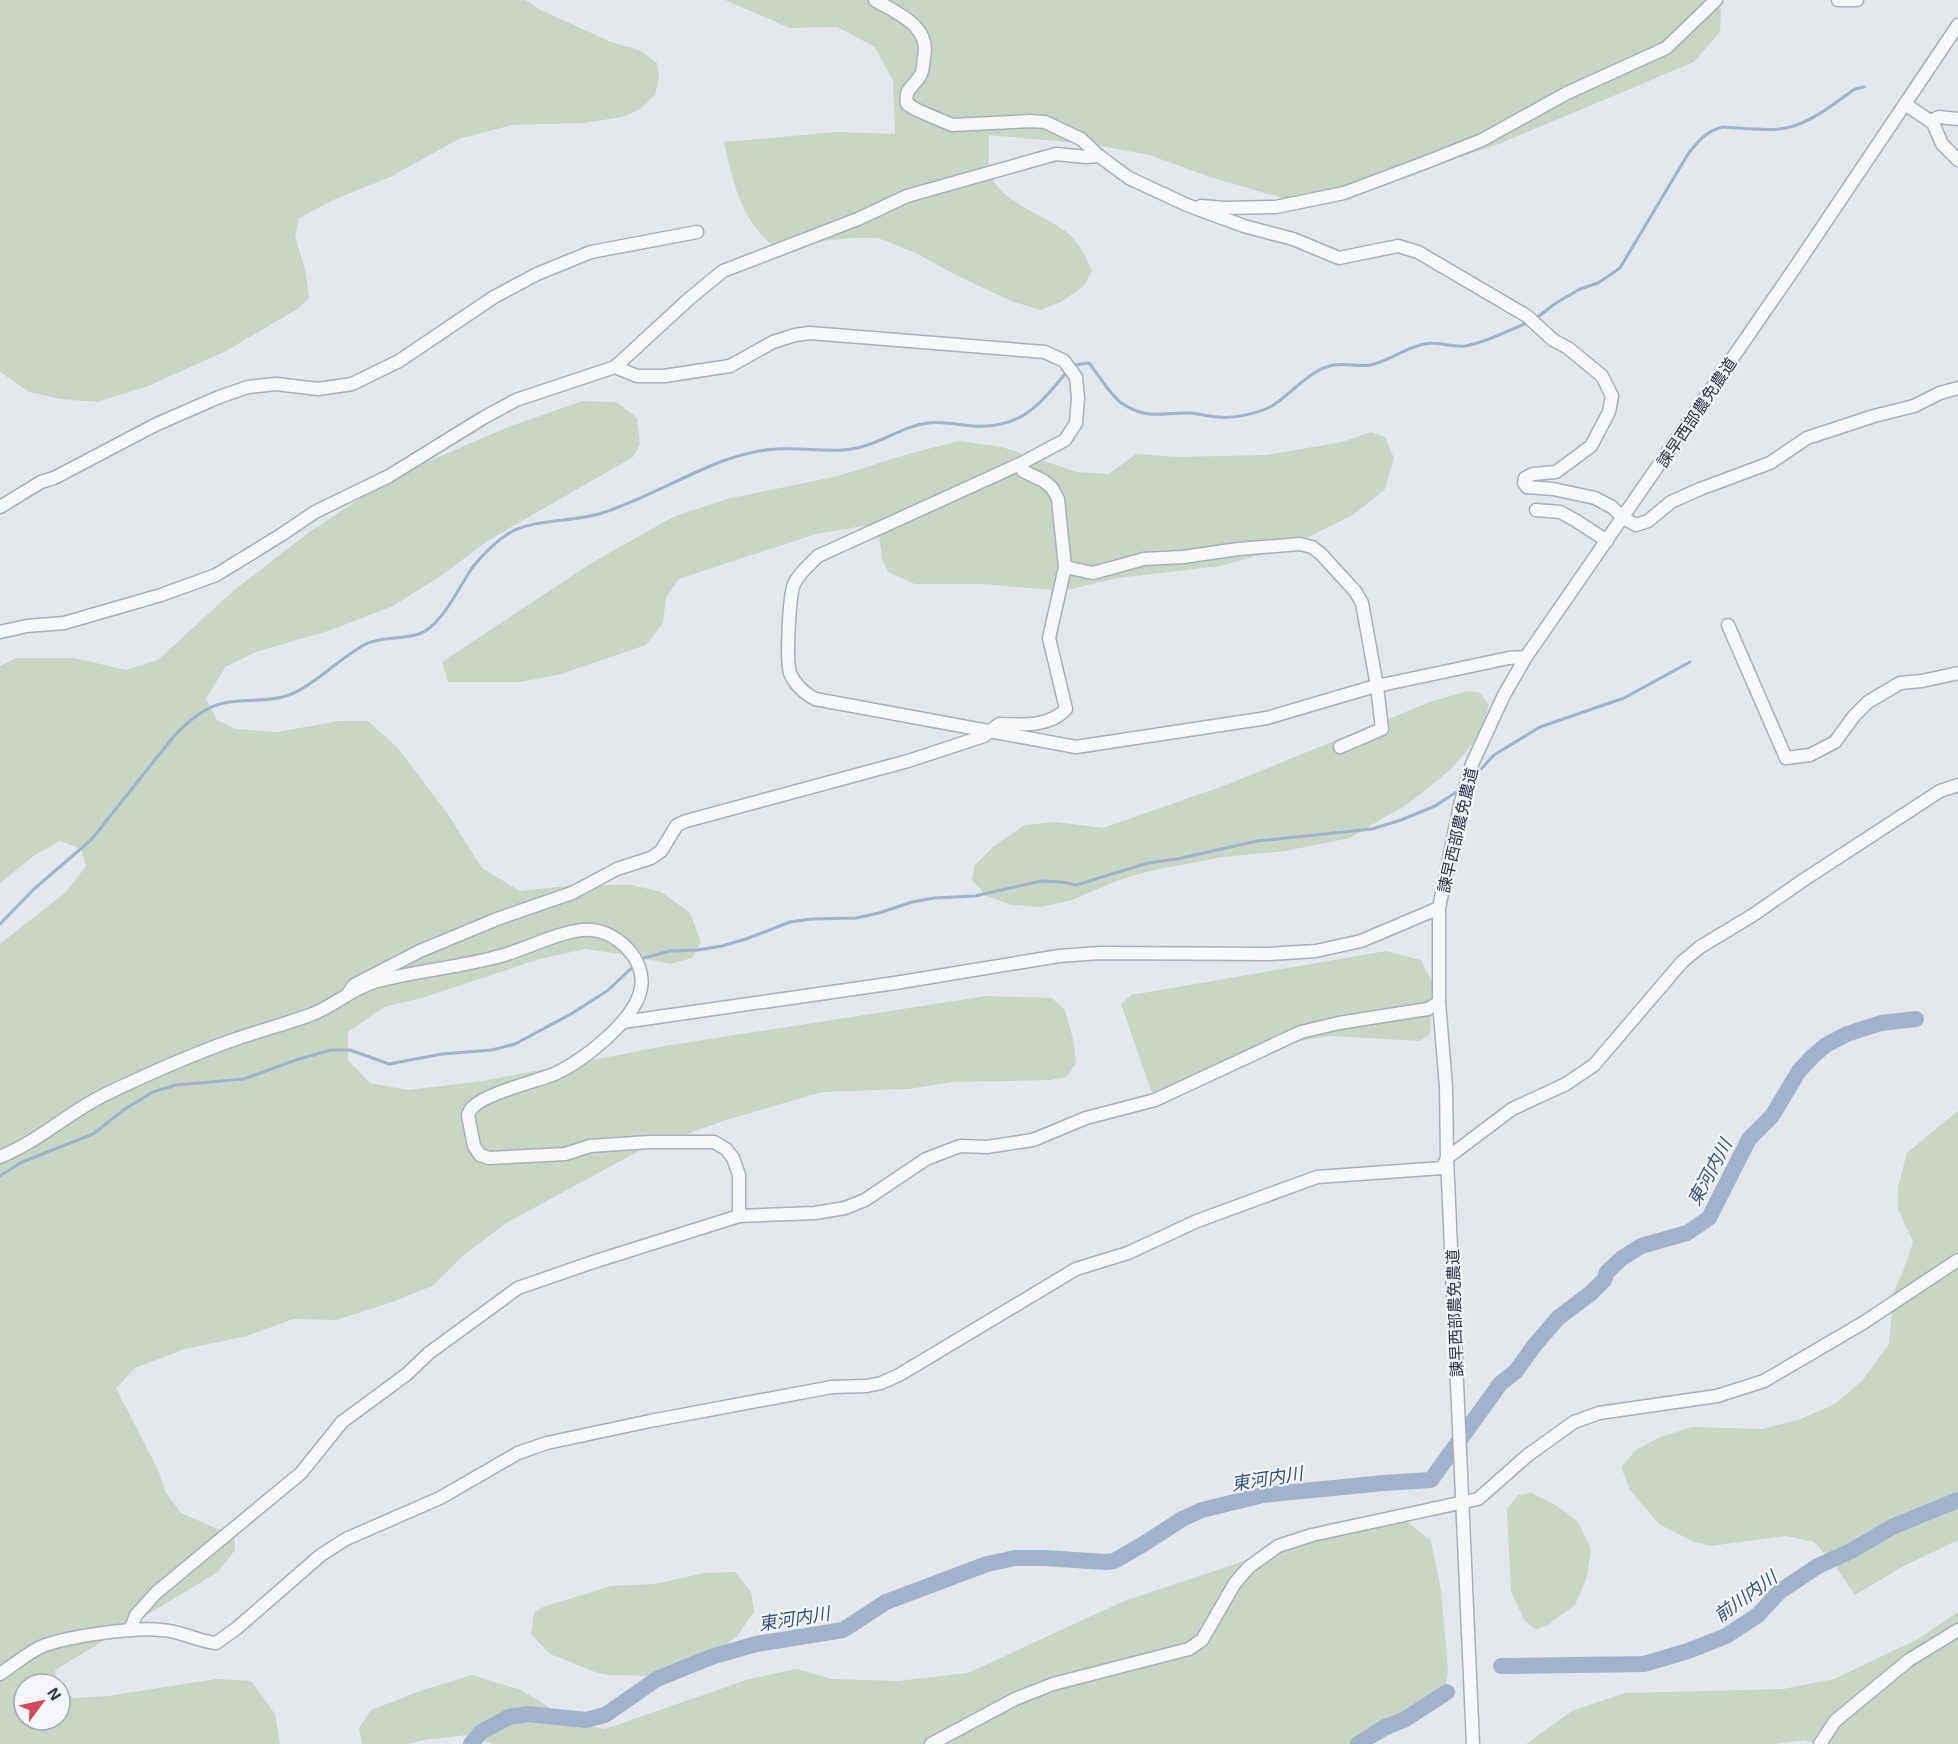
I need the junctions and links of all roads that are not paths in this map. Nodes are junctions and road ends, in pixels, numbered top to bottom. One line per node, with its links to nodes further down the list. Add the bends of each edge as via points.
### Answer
1 (875, 0): 9 (street, via 917,27 927,48 920,76 908,88 908,104 952,125 1045,122 1081,139)
2 (1716, 0): 11 (street, via 1666,48 1567,93 1482,140 1424,163 1344,194 1276,207)
3 (1838, 0): 4 (street)
4 (1857, 0)
5 (1958, 25): 6 (street, 諫早西部農免農道)
6 (1905, 104): 8 (street); 18 (street, 諫早西部農免農道)
7 (1958, 119): 8 (street, via 1939,117)
8 (1930, 121): 10 (street, via 1942,144)
9 (1100, 156): 11 (street, via 1129,178); 13 (street, via 1056,154 907,196 723,272)
10 (1958, 160)
11 (1191, 207): 18 (street, via 1340,258 1406,247 1518,309 1602,376 1612,396 1609,412 1591,446 1556,472 1533,474 1524,483 1527,487 1595,498)
12 (697, 232): 16 (street, via 591,252 537,274 494,297 399,361 352,384 318,389 276,384 248,387 219,397 41,482)
13 (615, 367): 15 (street, via 637,376 655,376 730,366 773,342 810,333 1045,352 1064,361 1076,377 1076,423 1065,440); 22 (street, via 516,400 389,476 315,512 216,575 64,623)
14 (1958, 388): 18 (street, via 1914,406 1807,438 1770,463 1671,502 1648,521 1636,525)
15 (1020, 464): 20 (street, via 1023,471 1053,488 1058,499); 26 (street, via 818,556 803,570 789,598 789,670 805,694)
16 (0, 507)
17 (1536, 510): 19 (street, via 1560,512)
18 (1623, 518): 19 (street, 諫早西部農免農道)
19 (1607, 541): 23 (street, 諫早西部農免農道)
20 (1065, 567): 25 (street, via 1093,573 1144,559 1300,544 1312,547 1362,603); 26 (street, via 1049,638 1066,709 1049,720 999,724)
21 (1728, 626): 24 (street, via 1786,758 1810,755 1835,742 1868,702 1900,683)
22 (0, 632)
23 (1526, 657): 25 (street); 29 (street, 諫早西部農免農道, via 1472,764)
24 (1958, 673)
25 (1377, 686): 26 (street, via 1267,718 1076,747); 27 (street, via 1382,729)
26 (988, 731): 30 (street, via 984,736 908,761 686,820 677,825 661,851 651,858 420,951 354,985)
27 (1340, 747)
28 (1958, 785): 34 (street, via 1940,791 1700,947 1682,962 1594,1065 1566,1084 1512,1108)
29 (1439, 908): 31 (street, 諫早西部農免農道); 32 (street, via 1360,941 1316,951 1059,956)
30 (347, 995): 32 (street, via 376,981 506,955 588,929 602,931 626,946 641,972 642,987 636,1006); 33 (street, via 313,1014 186,1058 105,1095 30,1143)
31 (1439, 1002): 34 (street, 諫早西部農免農道); 35 (street, via 1420,1011 1301,1032 1155,1100 1086,1118 1033,1140 987,1147 960,1146 926,1159 865,1200 845,1208)
32 (623, 1022): 35 (street, via 584,1056 555,1074 473,1107 468,1115 474,1146 480,1155 489,1158 565,1154 590,1146 714,1142 726,1149 740,1175)
33 (0, 1157)
34 (1447, 1158): 37 (street, 諫早西部農免農道); 38 (street, via 1442,1168 1317,1177 1197,1221 1128,1253 1076,1269 881,1383 832,1387 650,1421 518,1453 431,1502 346,1539 321,1555 216,1643 160,1629)
35 (739, 1216): 38 (street, via 518,1288 342,1422 301,1473 157,1592 136,1615)
36 (1958, 1260): 37 (street, via 1863,1323 1764,1381 1717,1396 1611,1411 1574,1422 1528,1455 1478,1499)
37 (1462, 1503): 41 (street, via 1278,1546 1234,1583 1202,1640 1189,1649 1053,1683); 42 (street, 諫早西部農免農道)
38 (130, 1630): 40 (street, via 42,1647)
39 (1958, 1630): 43 (street, via 1909,1660 1835,1720)
40 (0, 1674)
41 (931, 1744)
42 (1473, 1744)
43 (1820, 1744)

